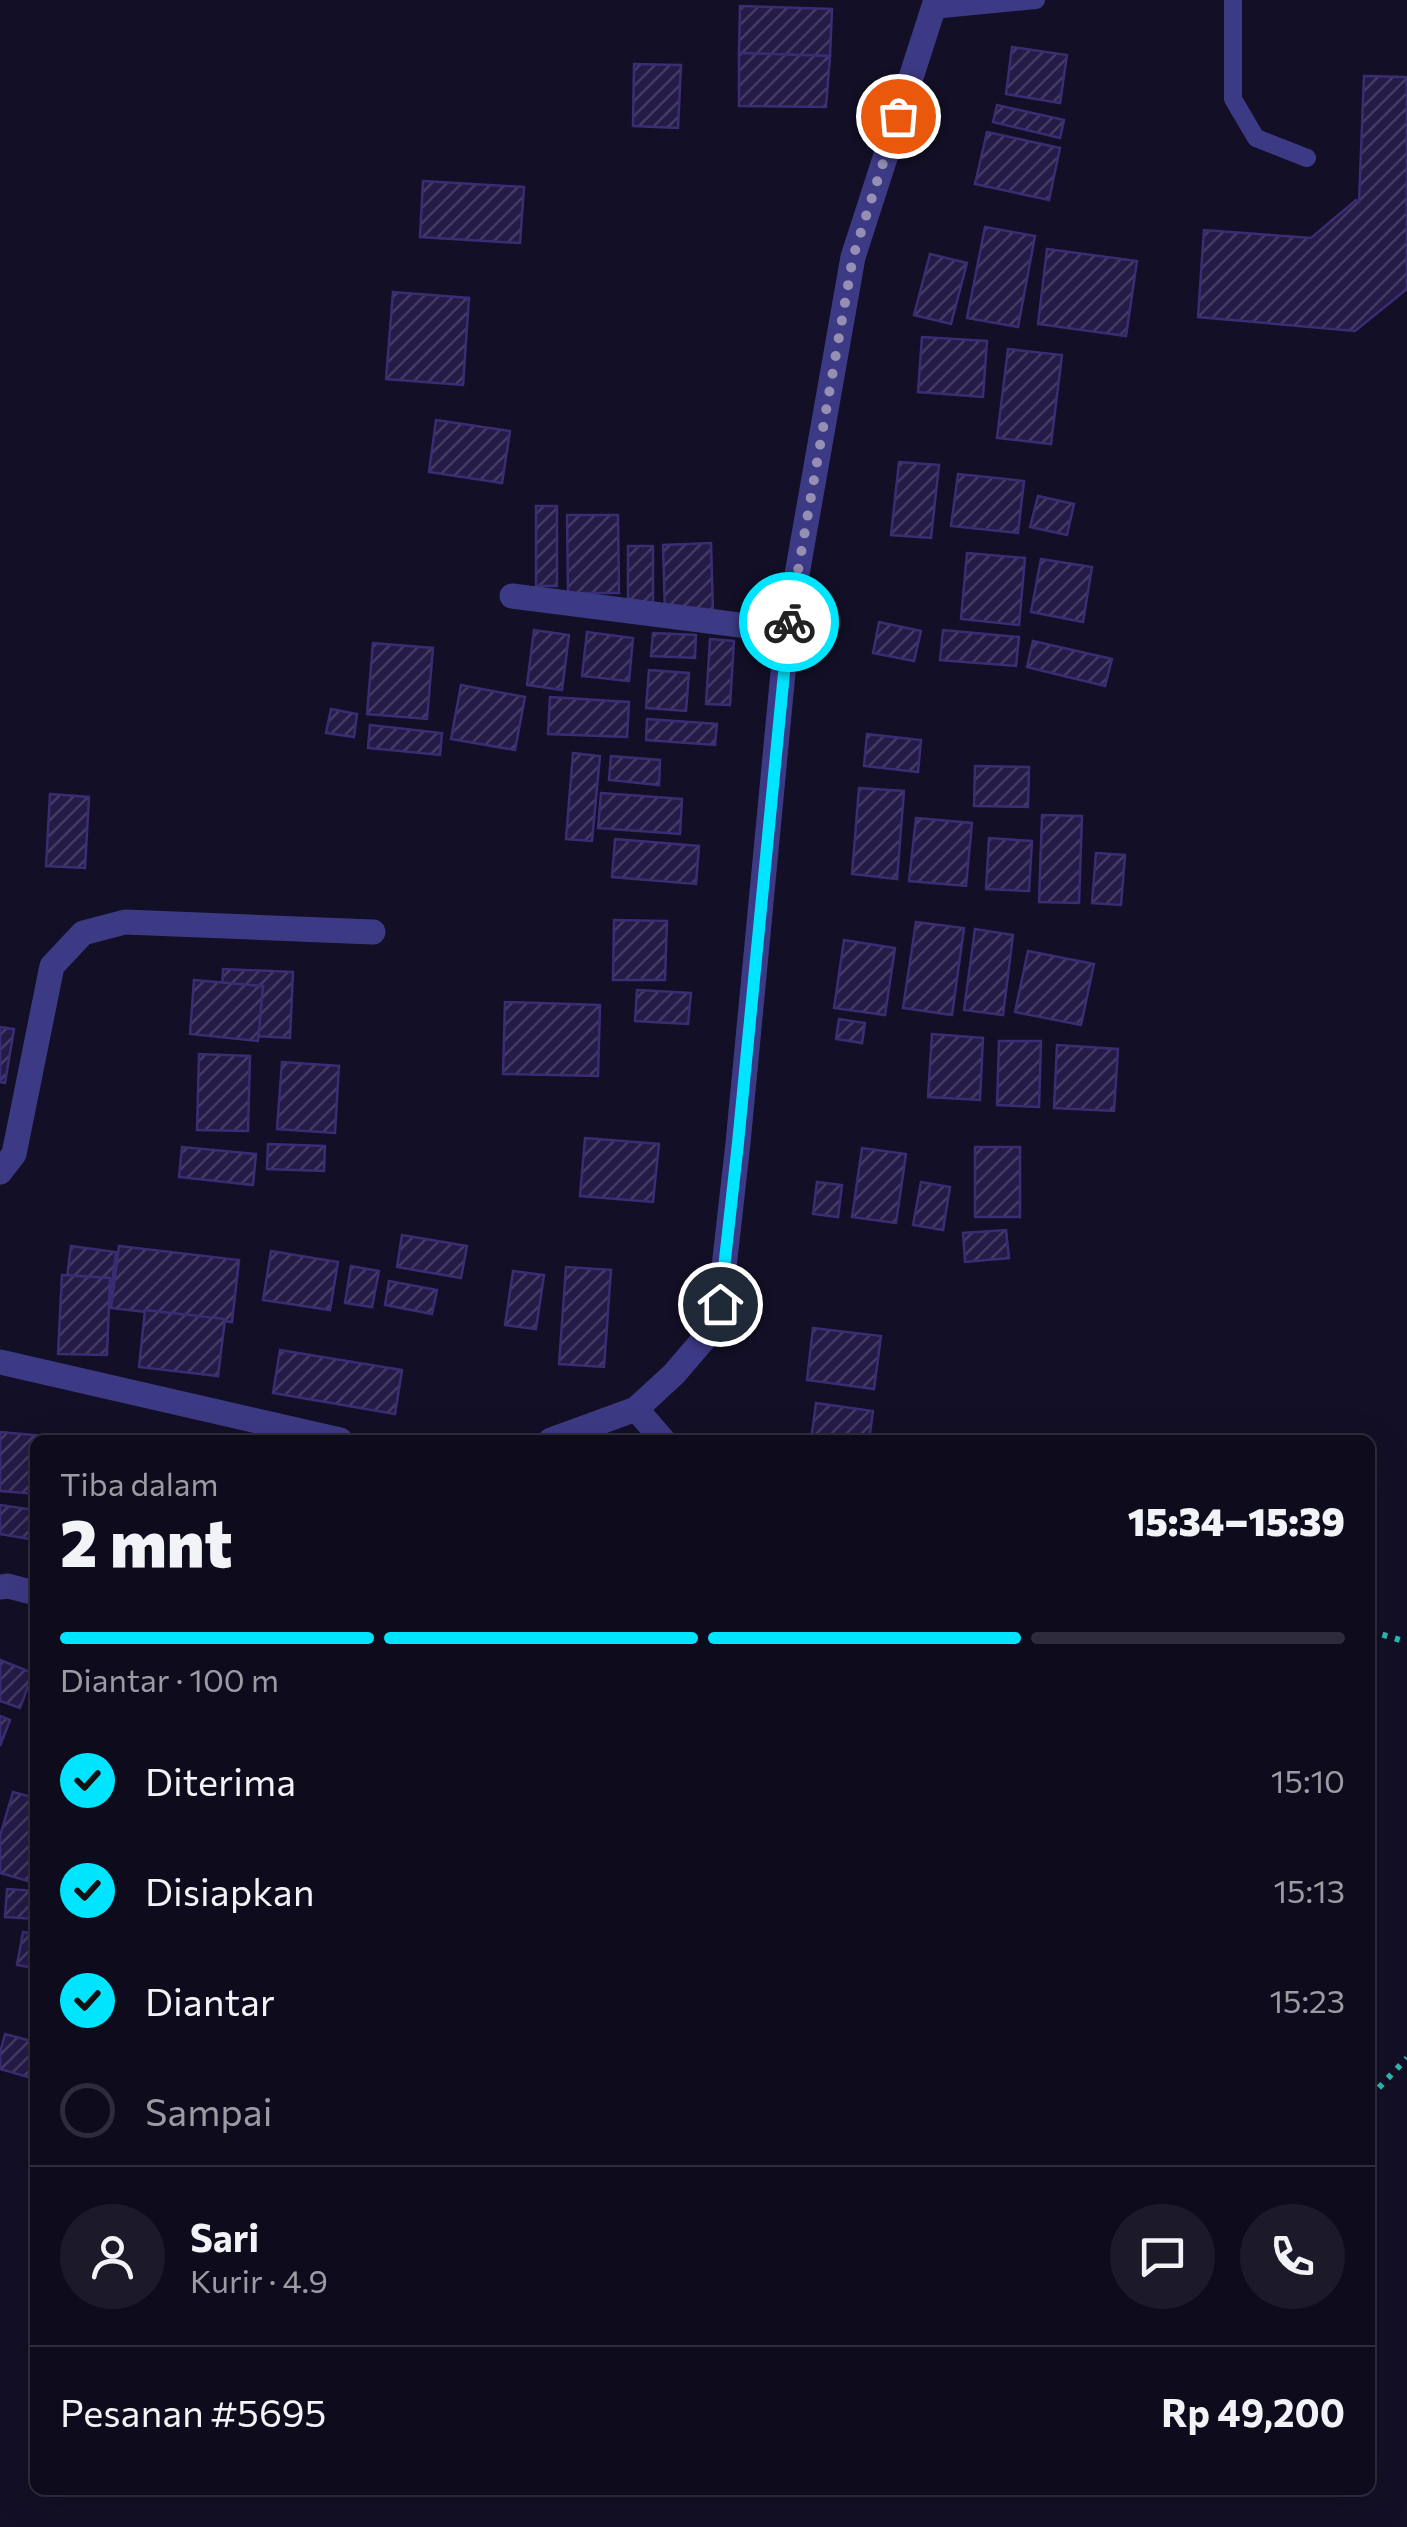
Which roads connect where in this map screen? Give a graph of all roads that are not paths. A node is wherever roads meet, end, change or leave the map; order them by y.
1 (1036, 0) edge
2 (1233, 0) edge
3 (934, 5) edge
4 (1307, 158) dead end
5 (512, 596) dead end
6 (788, 631) junction
7 (373, 932) dead end
8 (0, 1172) edge
9 (0, 1362) edge
10 (636, 1409) junction
11 (318, 1435) edge
12 (565, 1435) edge
13 (659, 1435) edge
14 (0, 1587) edge
15 (30, 1592) edge

1 - 3 lane
2 - 4 lane
3 - 6 street
5 - 6 street
6 - 10 street
7 - 8 street
9 - 11 street
10 - 12 street
10 - 13 street
14 - 15 street

